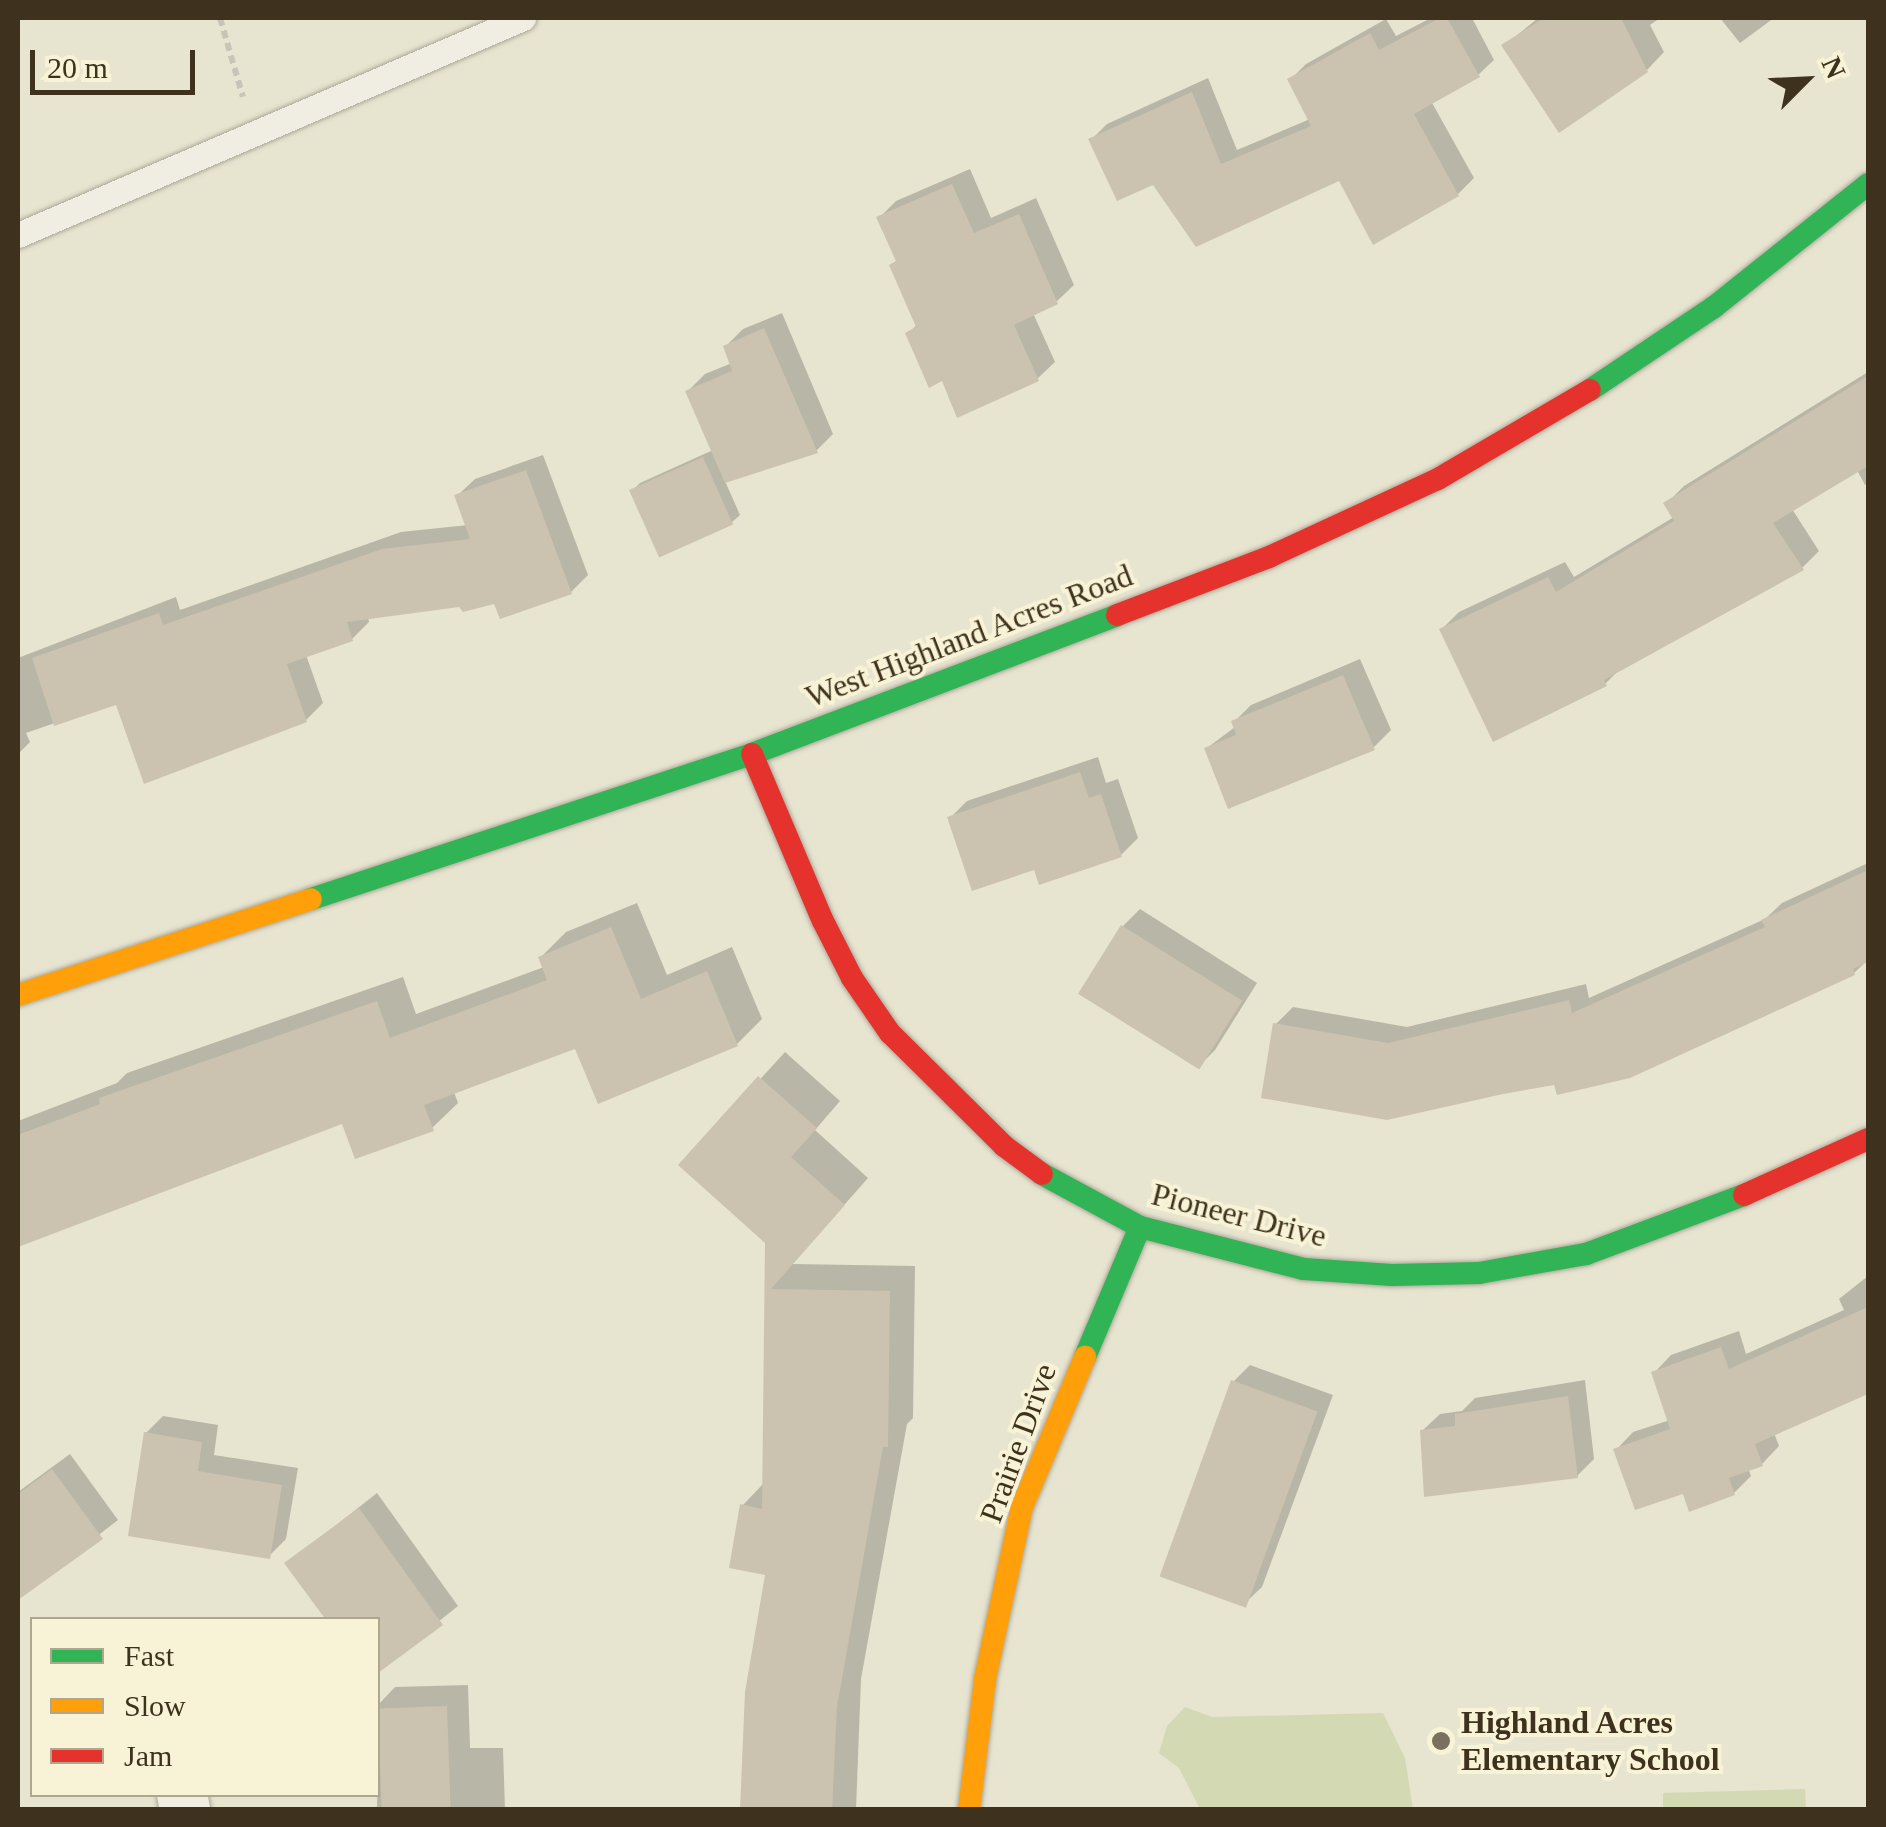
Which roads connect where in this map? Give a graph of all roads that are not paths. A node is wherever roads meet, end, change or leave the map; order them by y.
1 (523, 18) edge
2 (1868, 184) edge
3 (18, 236) edge
4 (752, 754) junction
5 (18, 995) edge
6 (1868, 1139) edge
7 (1140, 1228) junction
8 (969, 1810) edge

1 - 3 lane
2 - 4 street, West Highland Acres Road
4 - 5 street, West Highland Acres Road
4 - 7 street, Pioneer Drive
6 - 7 street, Pioneer Drive
7 - 8 street, Prairie Drive

